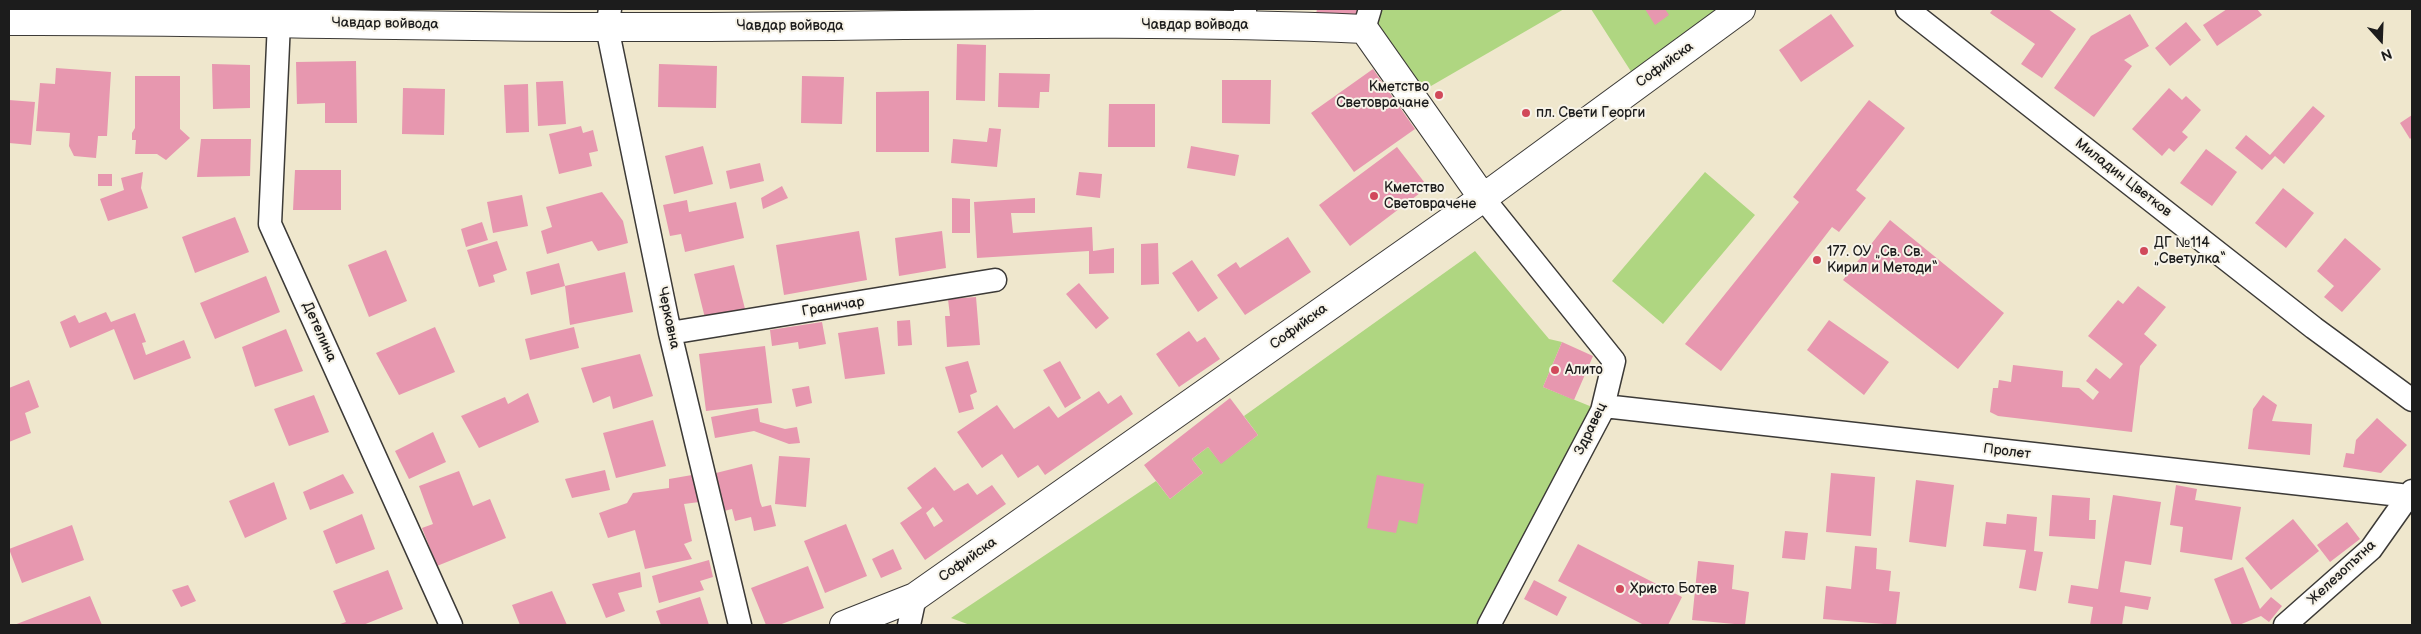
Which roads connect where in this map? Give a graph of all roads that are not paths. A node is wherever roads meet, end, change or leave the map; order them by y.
1 (1741, 9) edge
2 (1907, 9) edge
3 (194, 15) edge
4 (1245, 16) edge
5 (609, 18) edge
6 (1367, 19) edge
7 (9, 21) edge
8 (279, 22) junction
9 (1483, 198) junction
10 (996, 280) dead end
11 (670, 333) junction
12 (2412, 400) edge
13 (1604, 406) junction
14 (2411, 494) edge
15 (915, 597) junction
16 (451, 625) edge
17 (740, 625) edge
18 (844, 625) edge
19 (909, 625) edge
20 (1489, 625) edge
21 (2285, 625) edge

1 - 9 street, Софийска
2 - 12 street, Миладин Цветков
3 - 7 street, Чавдар войвода
3 - 8 street, Чавдар войвода
4 - 5 street, Чавдар войвода
4 - 6 street, Чавдар войвода
5 - 8 street, Чавдар войвода
5 - 11 street, Черковна
6 - 9 street, Чавдар войвода
8 - 16 street, Детелина
9 - 13 street, Здравец
9 - 15 street, Софийска
10 - 11 street, Граничар
11 - 17 street, Черковна
13 - 14 street, Пролет
13 - 20 street, Здравец
14 - 21 street, Железопътна
15 - 18 street, Софийска
15 - 19 street

